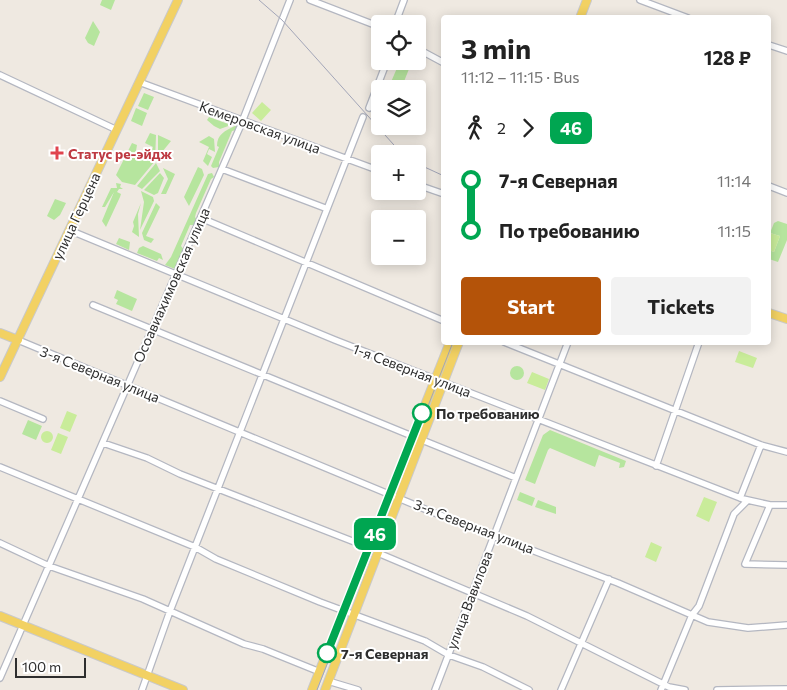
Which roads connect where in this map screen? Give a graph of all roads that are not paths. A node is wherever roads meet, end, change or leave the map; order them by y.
1 (178, 0) edge
2 (290, 0) edge
3 (310, 0) edge
4 (404, 0) edge
5 (587, 0) edge
6 (640, 0) edge
7 (398, 15) edge
8 (581, 15) edge
9 (680, 15) edge
10 (371, 24) edge
11 (771, 46) edge
12 (787, 51) edge
13 (426, 53) edge
14 (441, 61) edge
15 (384, 70) edge
16 (0, 75) edge
17 (139, 82) junction
18 (369, 108) dead end
19 (362, 117) dead end
20 (242, 121) junction
21 (117, 130) junction
22 (346, 159) junction
23 (371, 168) edge
24 (222, 169) junction
25 (771, 187) edge
26 (426, 188) edge
27 (441, 193) edge
28 (787, 193) edge
29 (325, 208) junction
30 (201, 218) junction
31 (69, 230) junction
32 (305, 262) junction
33 (176, 275) junction
34 (93, 305) dead end
35 (771, 314) edge
36 (284, 319) junction
37 (787, 319) edge
38 (441, 320) edge
39 (152, 330) junction
40 (0, 333) edge
41 (18, 340) junction
42 (449, 345) edge
43 (458, 345) edge
44 (511, 345) edge
45 (567, 345) edge
46 (698, 345) edge
47 (560, 365) junction
48 (262, 375) junction
49 (0, 377) edge
50 (436, 379) junction
51 (444, 382) junction
52 (128, 385) junction
53 (0, 401) edge
54 (676, 412) junction
55 (42, 419) dead end
56 (539, 420) junction
57 (240, 431) junction
58 (412, 436) junction
59 (422, 440) junction
60 (103, 443) junction
61 (761, 445) junction
62 (787, 452) edge
63 (656, 466) junction
64 (0, 467) edge
65 (516, 478) junction
66 (218, 487) junction
67 (391, 493) junction
68 (400, 497) junction
69 (77, 498) junction
70 (740, 498) junction
71 (747, 501) junction
72 (770, 505) junction
73 (787, 505) edge
74 (494, 534) junction
75 (0, 543) edge
76 (195, 547) junction
77 (370, 548) junction
78 (378, 553) junction
79 (787, 565) edge
80 (49, 566) junction
81 (608, 579) junction
82 (472, 592) junction
83 (170, 611) junction
84 (344, 611) junction
85 (354, 615) junction
86 (692, 615) junction
87 (0, 616) edge
88 (787, 625) edge
89 (23, 626) junction
90 (580, 642) junction
91 (449, 655) junction
92 (320, 672) junction
93 (147, 676) junction
94 (0, 678) edge
95 (328, 681) junction
96 (665, 684) junction
97 (787, 689) edge
98 (142, 690) edge
99 (183, 690) edge
100 (312, 690) edge
101 (325, 690) edge
102 (358, 690) edge
103 (435, 690) edge
104 (529, 690) edge
105 (561, 690) edge
106 (662, 690) edge
107 (685, 690) edge
108 (717, 690) edge

1 - 17 main road, улица Герцена
2 - 20 street, Осоавиахимовская улица
3 - 10 street
4 - 7 street
5 - 8 main road
6 - 9 street
11 - 12 street
13 - 14 street
15 - 18 street
16 - 21 street
17 - 20 street, Кемеровская улица
17 - 21 main road, улица Герцена
19 - 22 street
20 - 22 street, Кемеровская улица
20 - 24 street, Осоавиахимовская улица
21 - 31 main road, улица Герцена
22 - 23 street, Кемеровская улица
22 - 29 street
24 - 29 street
24 - 30 street, Осоавиахимовская улица
25 - 28 street
26 - 27 street
29 - 32 street
30 - 32 street
30 - 33 street, Осоавиахимовская улица
31 - 33 street, 1-я Северная улица
31 - 41 main road, улица Герцена
32 - 36 street
32 - 38 street
33 - 36 street, 1-я Северная улица
33 - 39 street, Осоавиахимовская улица
34 - 39 street
35 - 37 main road
36 - 48 street
36 - 50 street, 1-я Северная улица
39 - 48 street
39 - 52 street, Осоавиахимовская улица
40 - 41 main road, 3-я Северная улица
41 - 49 main road, улица Герцена
41 - 52 street, 3-я Северная улица
42 - 50 main road
43 - 51 main road
44 - 47 street
45 - 47 street, улица Вавилова
46 - 54 street
47 - 54 street
47 - 56 street, улица Вавилова
48 - 57 street
48 - 58 street
50 - 51 street, 1-я Северная улица
50 - 58 main road
51 - 56 street, 1-я Северная улица
51 - 59 main road
52 - 57 street, 3-я Северная улица
52 - 60 street, Осоавиахимовская улица
53 - 55 street
54 - 61 street
54 - 63 street
56 - 63 street, 1-я Северная улица
56 - 65 street, улица Вавилова
57 - 66 street
57 - 67 street, 3-я Северная улица
58 - 67 main road
59 - 65 street
59 - 68 main road
60 - 66 street
60 - 69 street, Осоавиахимовская улица
61 - 62 street
61 - 70 street
63 - 70 street, 1-я Северная улица
64 - 69 street
65 - 74 street, улица Вавилова
66 - 76 street
66 - 77 street
67 - 68 street, 3-я Северная улица
67 - 77 main road
68 - 74 street, 3-я Северная улица
68 - 78 main road
69 - 76 street
69 - 80 street, Осоавиахимовская улица
70 - 71 street, 1-я Северная улица
71 - 72 street, 1-я Северная улица
71 - 86 street
72 - 73 street, 1-я Северная улица
72 - 79 street
74 - 81 street, 3-я Северная улица
74 - 82 street, улица Вавилова
75 - 80 street
76 - 83 street
76 - 84 street
77 - 84 main road
78 - 82 street
78 - 85 main road
80 - 83 street
80 - 89 street, Осоавиахимовская улица
81 - 86 street, 3-я Северная улица
81 - 90 street
82 - 90 street
82 - 91 street, улица Вавилова
83 - 92 street
83 - 93 street
84 - 85 street
84 - 92 main road
85 - 91 street
85 - 95 main road
86 - 88 street, 3-я Северная улица
86 - 96 street
87 - 89 main road
89 - 93 main road
89 - 94 street, Осоавиахимовская улица
90 - 96 street
90 - 105 street
91 - 103 street, улица Вавилова
91 - 104 street
92 - 100 main road
93 - 98 street
93 - 99 main road
95 - 101 main road
95 - 102 street
96 - 106 street
96 - 107 street
97 - 108 street

